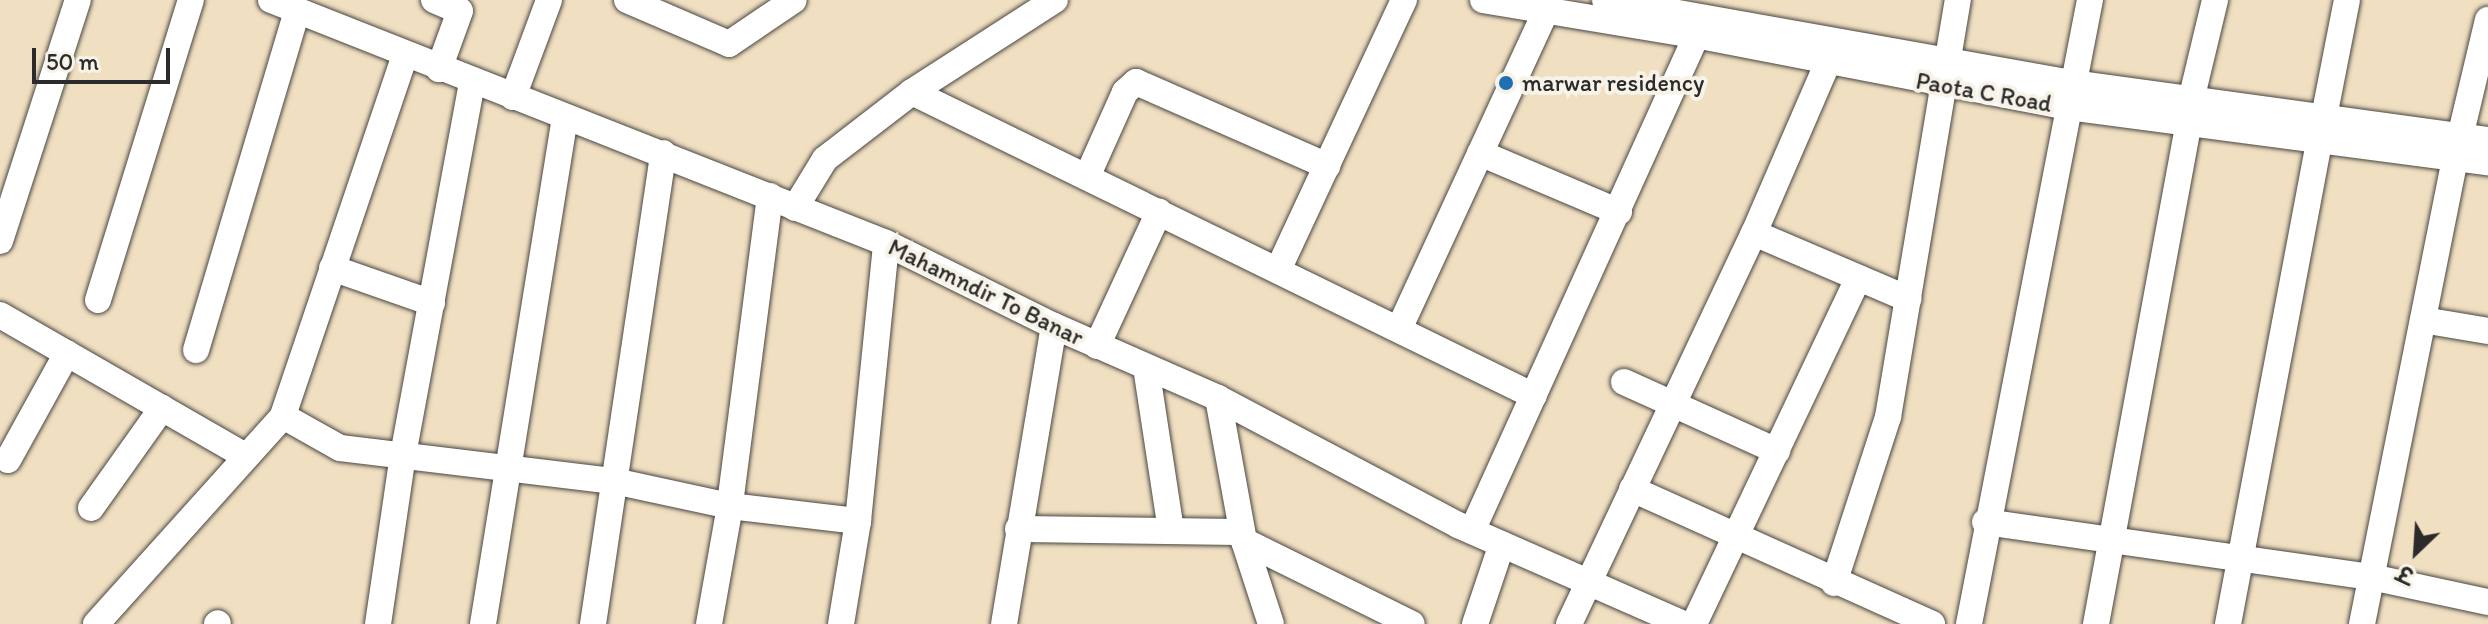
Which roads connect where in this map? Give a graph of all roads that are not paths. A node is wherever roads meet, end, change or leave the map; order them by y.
1 (78, 0) edge
2 (191, 0) edge
3 (271, 0) edge
4 (434, 0) edge
5 (549, 0) edge
6 (627, 0) edge
7 (794, 0) edge
8 (1055, 0) edge
9 (1404, 0) edge
10 (1483, 0) edge
11 (1605, 0) edge
12 (1958, 0) edge
13 (2090, 0) edge
14 (2215, 0) edge
15 (2347, 0) edge
16 (1577, 8) edge
17 (677, 10) edge
18 (297, 11) junction
19 (1546, 11) junction
20 (1704, 17) edge
21 (2488, 20) edge
22 (1834, 49) junction
23 (405, 55) junction
24 (439, 69) junction
25 (1945, 74) junction
26 (472, 81) junction
27 (912, 92) junction
28 (2070, 95) junction
29 (513, 97) junction
30 (2190, 108) junction
31 (565, 117) junction
32 (2322, 127) junction
33 (2469, 145) edge
34 (663, 153) junction
35 (1480, 153) junction
36 (2488, 162) edge
37 (1327, 166) junction
38 (1087, 177) junction
39 (770, 196) junction
40 (795, 208) junction
41 (1159, 212) junction
42 (1619, 212) junction
43 (1754, 233) junction
44 (0, 241) edge
45 (886, 243) junction
46 (332, 268) junction
47 (1278, 270) junction
48 (1858, 278) junction
49 (1908, 299) junction
50 (98, 300) dead end
51 (432, 303) junction
52 (0, 315) edge
53 (2423, 320) junction
54 (1054, 326) junction
55 (1399, 329) junction
56 (2488, 331) edge
57 (1097, 346) junction
58 (196, 350) dead end
59 (67, 353) junction
60 (1146, 367) junction
61 (1624, 382) dead end
62 (1534, 396) junction
63 (1218, 398) junction
64 (1672, 405) junction
65 (162, 408) junction
66 (283, 416) junction
67 (1777, 451) junction
68 (403, 455) junction
69 (245, 456) junction
70 (8, 460) dead end
71 (508, 468) junction
72 (614, 481) junction
73 (1632, 489) junction
74 (730, 506) junction
75 (91, 508) dead end
76 (858, 521) junction
77 (1985, 522) junction
78 (1018, 529) junction
79 (1171, 530) junction
80 (1472, 531) junction
81 (1243, 536) junction
82 (1738, 538) junction
83 (2111, 540) junction
84 (1502, 544) junction
85 (2240, 560) junction
86 (2371, 577) junction
87 (1588, 580) junction
88 (1834, 583) junction
89 (1360, 598) junction
90 (2488, 602) edge
91 (1483, 621) edge
92 (1669, 621) edge
93 (96, 624) edge
94 (378, 624) edge
95 (483, 624) edge
96 (593, 624) edge
97 (709, 624) edge
98 (841, 624) edge
99 (1004, 624) edge
100 (1271, 624) edge
101 (1368, 624) edge
102 (1412, 624) edge
103 (1569, 624) edge
104 (1694, 624) edge
105 (1932, 624) edge
106 (1969, 624) edge
107 (2096, 624) edge
108 (2228, 624) edge
109 (2362, 624) edge

1 - 44 street
2 - 50 street
3 - 18 street, Mahamndir To Banar
4 - 24 street
5 - 29 street
6 - 17 street
7 - 17 street
8 - 27 street
9 - 37 street
10 - 19 street, Paota C Road
11 - 20 street
12 - 25 street
13 - 28 street
14 - 30 street
15 - 32 street
16 - 19 street, Paota C Road
16 - 20 street, Paota C Road
18 - 23 street, Mahamndir To Banar
18 - 58 street
19 - 35 street
20 - 22 street, Paota C Road
20 - 42 street
21 - 33 street
22 - 25 street, Paota C Road
22 - 43 street
23 - 24 street, Mahamndir To Banar
23 - 46 street
24 - 26 street, Mahamndir To Banar
25 - 28 street, Paota C Road
25 - 49 street
26 - 29 street, Mahamndir To Banar
26 - 51 street
27 - 38 street
27 - 40 street
28 - 30 street, Paota C Road
28 - 77 street
29 - 31 street, Mahamndir To Banar
30 - 32 street, Paota C Road
30 - 83 street
31 - 34 street, Mahamndir To Banar
31 - 71 street
32 - 33 street, Paota C Road
32 - 85 street
33 - 36 street, Paota C Road
33 - 53 street
34 - 39 street, Mahamndir To Banar
34 - 72 street
35 - 42 street
35 - 55 street
37 - 38 street
37 - 47 street
38 - 41 street
39 - 40 street, Mahamndir To Banar
39 - 74 street
40 - 45 street, Mahamndir To Banar
41 - 47 street
41 - 57 street
42 - 62 street
43 - 48 street
43 - 64 street
45 - 54 street, Mahamndir To Banar
45 - 76 street
46 - 51 street
46 - 66 street
47 - 55 street
48 - 49 street
48 - 67 street
49 - 88 street
51 - 68 street
52 - 59 street
53 - 56 street
53 - 86 street
54 - 57 street, Mahamndir To Banar
54 - 78 street
55 - 62 street
57 - 60 street, Mahamndir To Banar
59 - 65 street
59 - 70 street
60 - 63 street, Mahamndir To Banar
60 - 79 street
61 - 64 street
62 - 80 street
63 - 80 street, Mahamndir To Banar
63 - 81 street
64 - 67 street
64 - 73 street
65 - 69 street
65 - 75 street
66 - 68 street
66 - 69 street
67 - 82 street
68 - 71 street
68 - 94 street
69 - 93 street
71 - 72 street
71 - 95 street
72 - 74 street
72 - 96 street
73 - 82 street
73 - 87 street
74 - 76 street
74 - 97 street
76 - 98 street
77 - 83 street
77 - 106 street
78 - 79 street
78 - 99 street
79 - 81 street
80 - 84 street, Mahamndir To Banar
81 - 89 street
81 - 100 street
82 - 88 street
82 - 104 street
83 - 85 street
83 - 107 street
84 - 87 street, Mahamndir To Banar
84 - 91 street
85 - 86 street
85 - 108 street
86 - 90 street
86 - 109 street
87 - 92 street, Mahamndir To Banar
87 - 103 street
88 - 105 street
89 - 101 street
89 - 102 street

